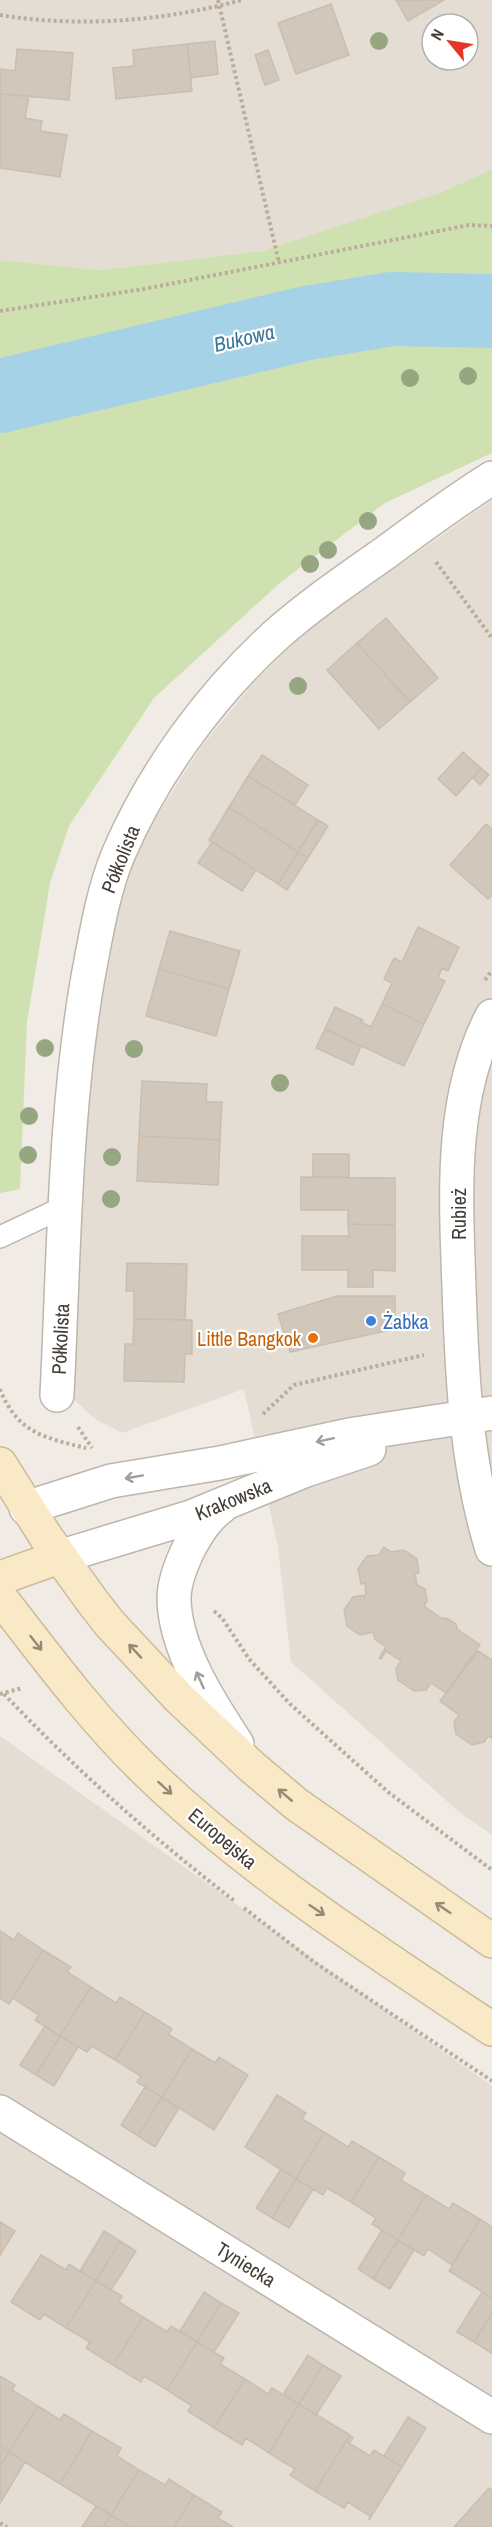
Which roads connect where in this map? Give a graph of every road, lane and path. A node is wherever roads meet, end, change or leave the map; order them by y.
1 (218, 0) edge
2 (242, 0) edge
3 (220, 6) junction
4 (0, 15) edge
5 (492, 226) edge
6 (279, 263) junction
7 (0, 310) edge
8 (492, 478) edge
9 (414, 532) junction
10 (492, 639) edge
11 (492, 1016) edge
12 (66, 1206) junction
13 (0, 1237) edge
14 (461, 1353) junction
15 (0, 1389) edge
16 (57, 1395) dead end
17 (479, 1415) edge
18 (260, 1417) dead end
19 (92, 1449) junction
20 (104, 1449) dead end
21 (0, 1464) edge
22 (111, 1481) junction
23 (227, 1502) junction
24 (13, 1511) edge
25 (492, 1549) edge
26 (59, 1557) junction
27 (0, 1578) edge
28 (0, 1597) edge
29 (174, 1597) junction
30 (251, 1766) junction
31 (492, 1870) edge
32 (492, 1941) edge
33 (492, 2029) edge
34 (0, 2112) edge
35 (492, 2417) edge
36 (0, 2523) edge
37 (7, 2527) edge

1 - 3 path
2 - 3 path
3 - 4 path
3 - 6 path
5 - 6 path
6 - 7 path
8 - 9 street, Półkolista
9 - 10 path
9 - 12 street, Półkolista
11 - 14 street, Rubież
12 - 13 lane
12 - 16 street, Półkolista
14 - 17 street, Rubież
14 - 18 path
15 - 19 path
17 -> 22 street, Krakowska
17 - 23 street, Krakowska
17 - 25 street, Rubież
19 - 20 path
19 - 22 path
21 - 24 main road
22 - 24 street, Krakowska
23 - 26 street, Krakowska
23 - 29 street
24 - 26 main road
26 - 27 main road, Krakowska
30 -> 26 main road
28 -> 33 main road, Europejska
30 -> 29 street
29 - 31 path
32 -> 30 main road
34 - 35 street, Tyniecka
36 - 37 path

